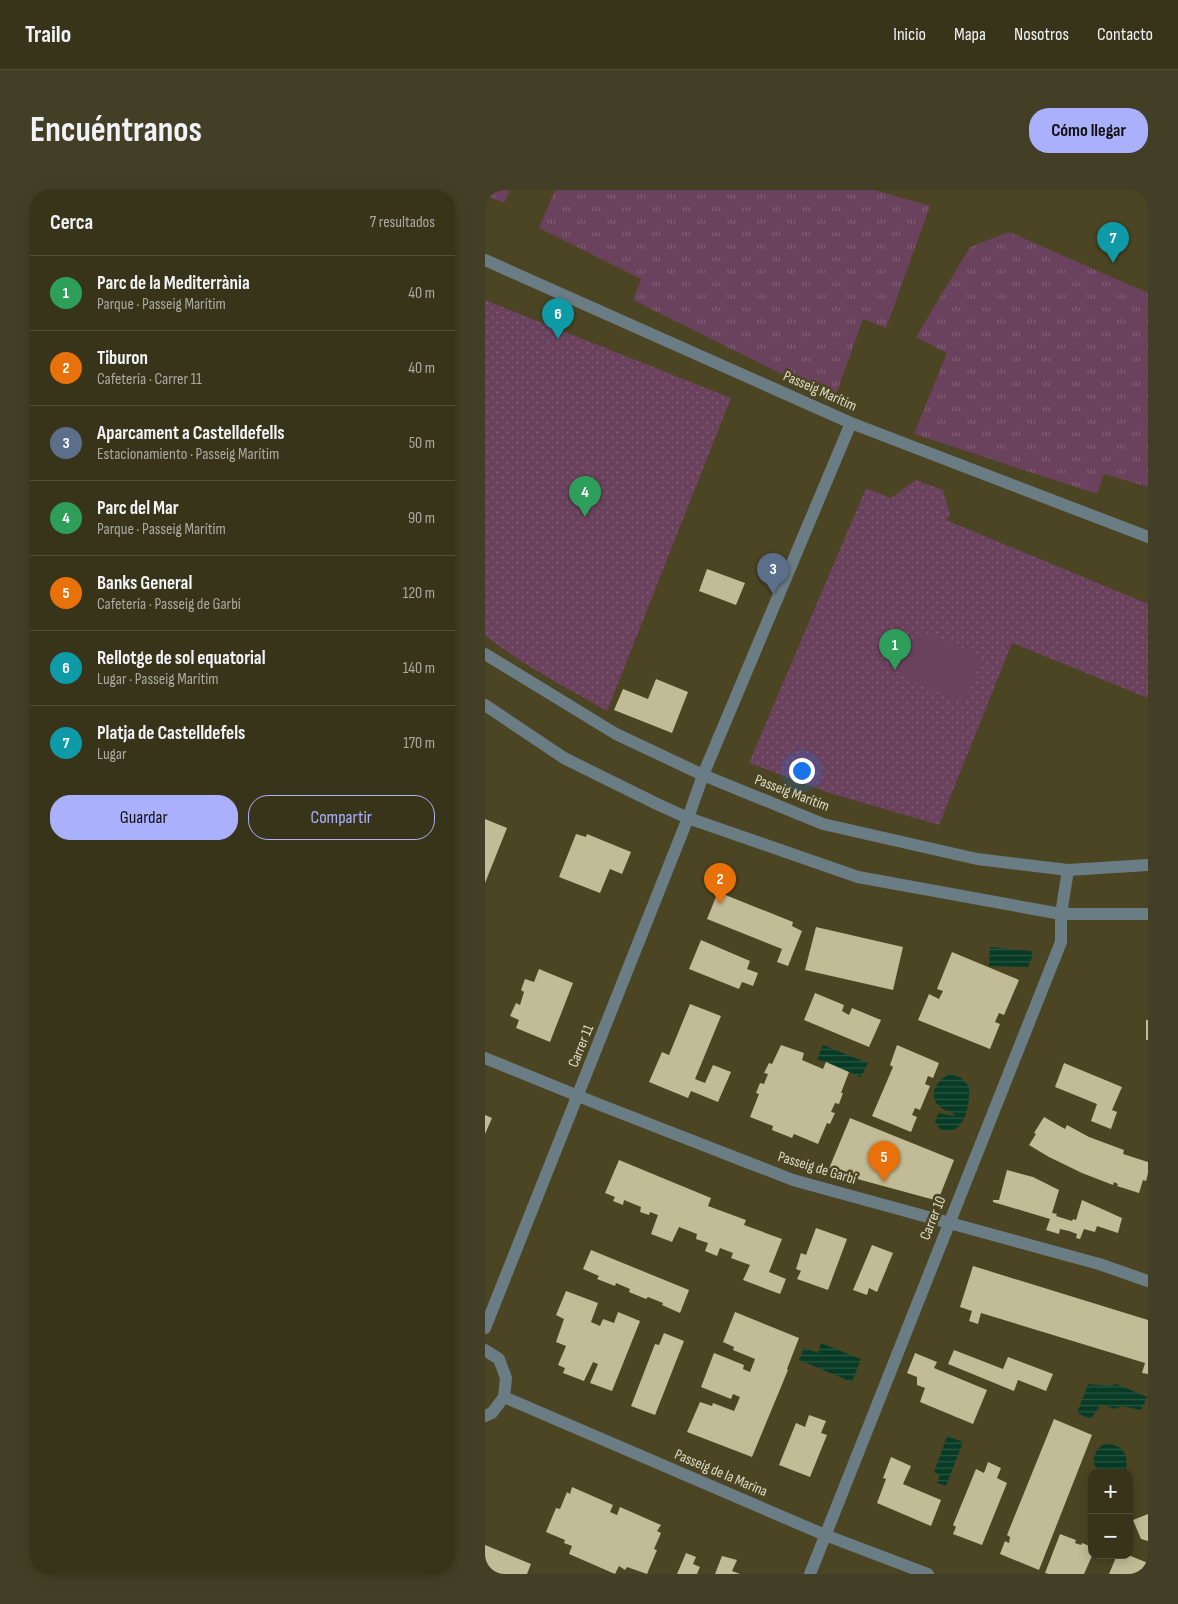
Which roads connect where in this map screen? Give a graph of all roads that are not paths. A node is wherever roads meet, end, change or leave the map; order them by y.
1 (485, 260) edge
2 (851, 423) junction
3 (1148, 537) edge
4 (485, 654) edge
5 (485, 705) edge
6 (703, 775) junction
7 (688, 818) junction
8 (1148, 865) edge
9 (1068, 870) junction
10 (1061, 914) junction
11 (1148, 914) edge
12 (485, 1058) edge
13 (578, 1096) junction
14 (949, 1222) junction
15 (1148, 1281) edge
16 (485, 1328) edge
17 (485, 1350) edge
18 (504, 1397) junction
19 (485, 1416) edge
20 (825, 1535) junction
21 (810, 1574) edge
22 (928, 1574) edge

1 - 2 street, Passeig Marítim
2 - 3 street, Passeig Marítim
2 - 6 street, Carrer 11
4 - 6 street, Passeig Marítim
5 - 7 street
6 - 7 street, Carrer 11
6 - 9 street, Passeig Marítim
7 - 10 street
7 - 13 street, Carrer 11
8 - 9 street, Passeig Marítim
9 - 10 street, Carrer 10
10 - 11 street
10 - 14 street, Carrer 10
12 - 13 street, Passeig de Garbí
13 - 14 street, Passeig de Garbí
13 - 16 street, Carrer 11
14 - 15 street, Passeig de Garbí
14 - 20 street, Carrer 10
17 - 18 street
18 - 19 street
18 - 20 street, Passeig de la Marina
20 - 21 street, Carrer 10
20 - 22 street, Passeig de la Marina

